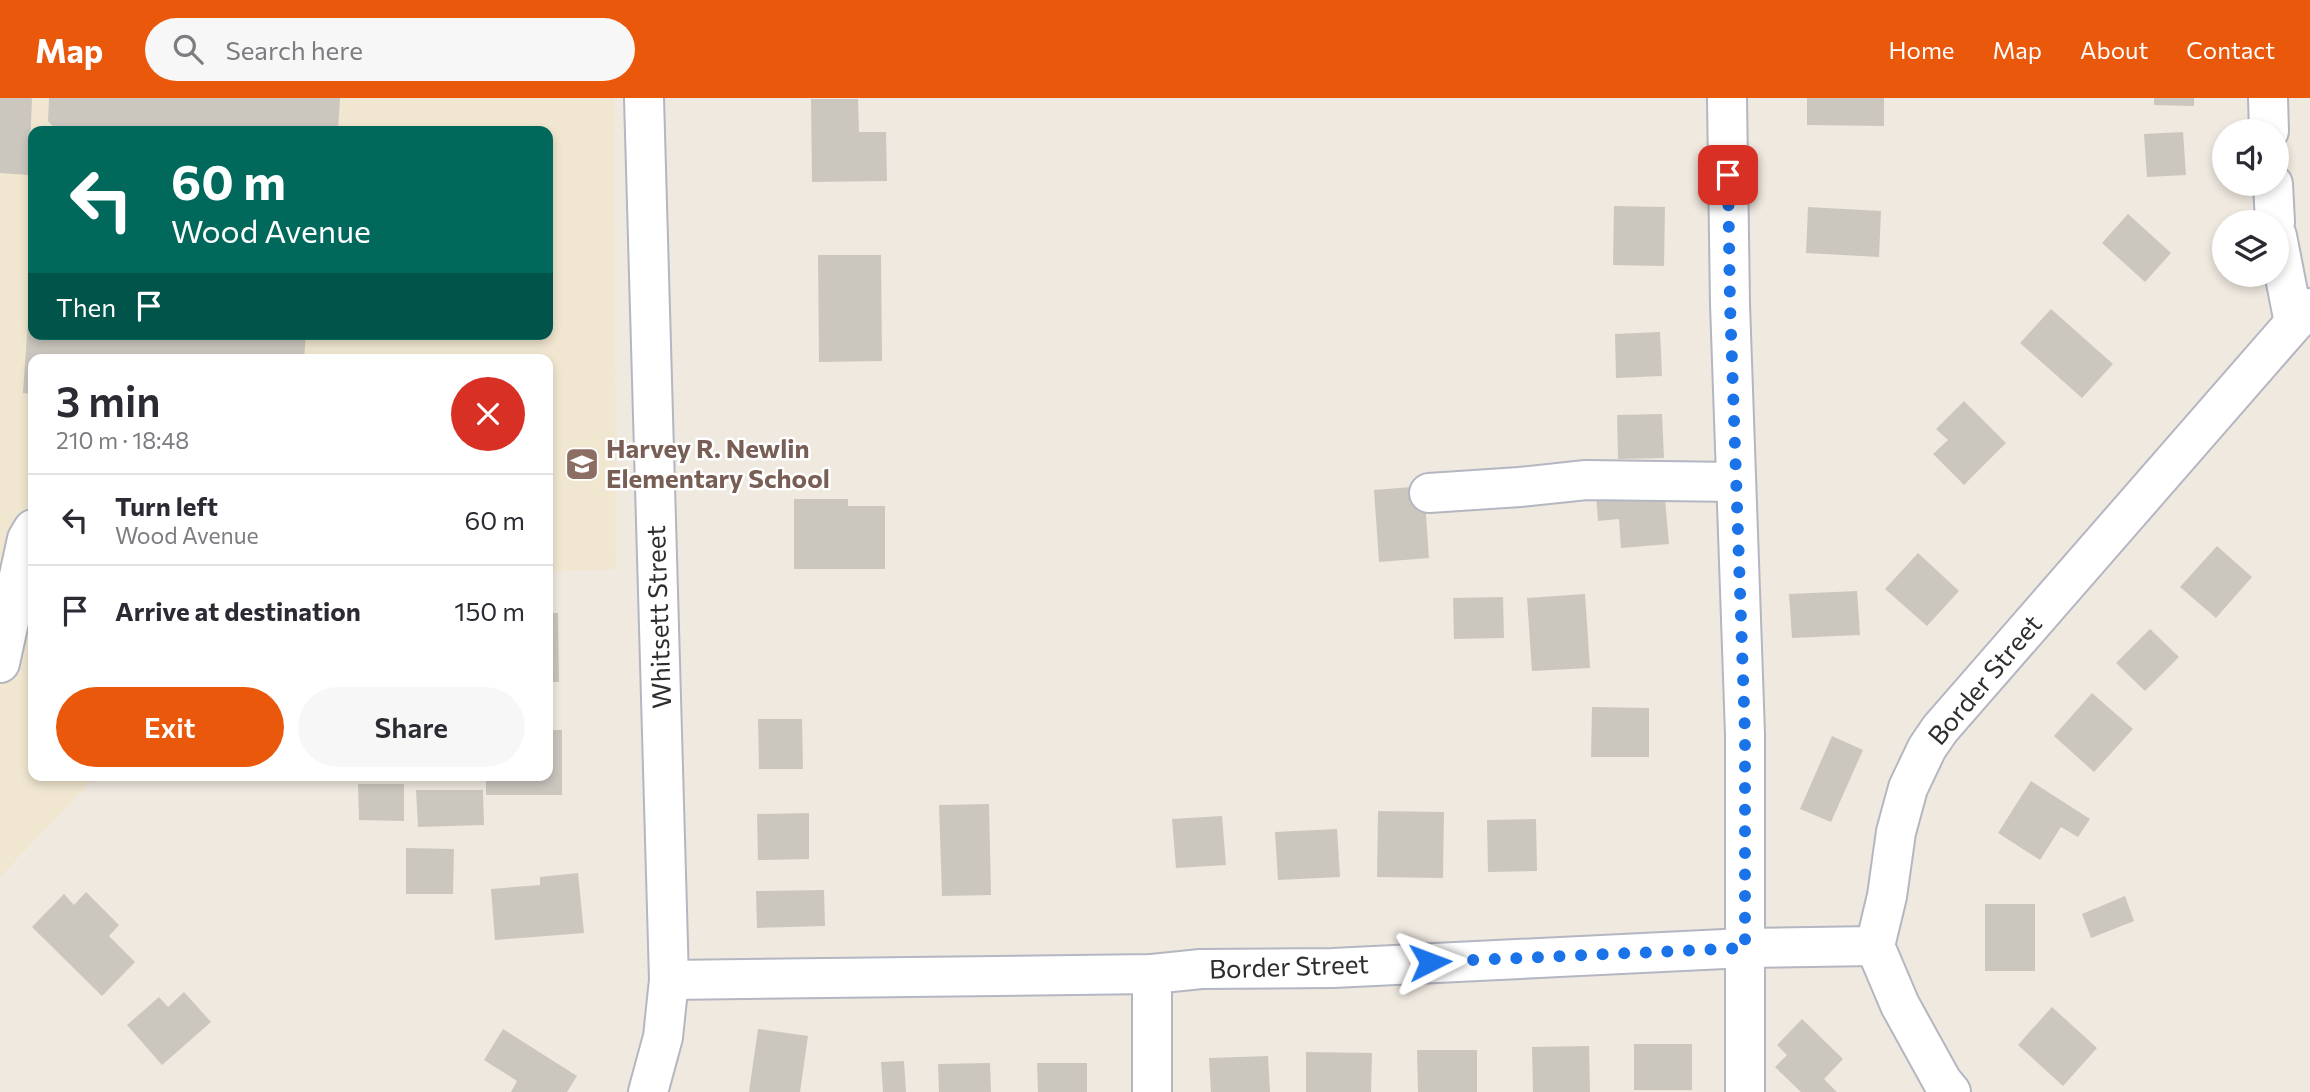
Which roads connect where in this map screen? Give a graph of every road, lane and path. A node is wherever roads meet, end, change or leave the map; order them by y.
1 (644, 98) edge
2 (1727, 98) edge
3 (2268, 98) edge
4 (2269, 119) edge
5 (2289, 274) edge
6 (2302, 315) edge
7 (1736, 482) junction
8 (1429, 493) dead end
9 (28, 537) edge
10 (0, 663) edge
11 (1875, 946) junction
12 (1745, 948) junction
13 (1152, 974) junction
14 (669, 980) junction
15 (648, 1092) edge
16 (1152, 1092) edge
17 (1745, 1092) edge
18 (1951, 1092) edge

1 - 14 street, Whitsett Street
2 - 7 street
3 - 4 street
5 - 6 street
6 - 11 street, Border Street
7 - 8 street
7 - 12 street
9 - 10 street
11 - 12 street, Border Street
11 - 18 street
12 - 13 street, Border Street
12 - 17 street
13 - 14 street, Border Street
13 - 16 street
14 - 15 street, Whitsett Street

